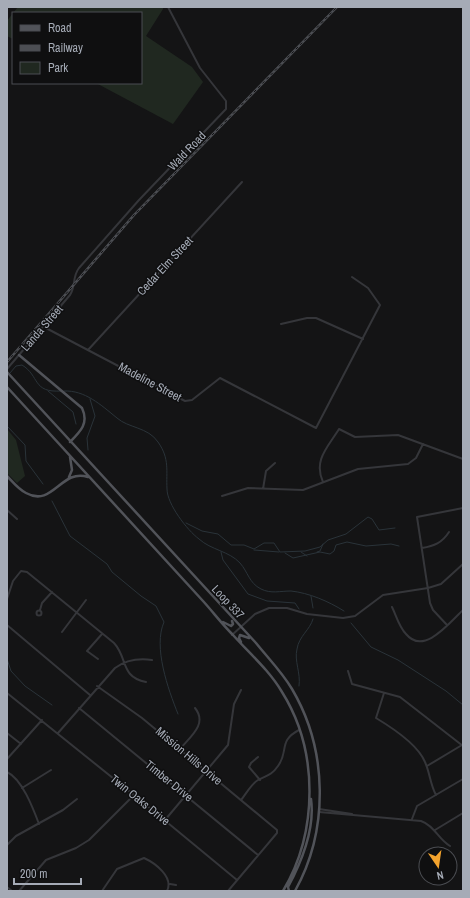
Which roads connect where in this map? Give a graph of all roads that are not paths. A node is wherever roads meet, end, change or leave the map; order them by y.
1 (168, 7) edge
2 (242, 182) dead end
3 (352, 277) dead end
4 (74, 285) joint
5 (282, 324) dead end
6 (44, 326) junction
7 (363, 339) junction
8 (88, 350) junction
9 (19, 355) junction
10 (7, 371) edge
11 (7, 387) edge
12 (70, 442) junction
13 (423, 444) junction
14 (69, 455) junction
15 (463, 460) edge
16 (275, 463) dead end
17 (7, 476) edge
18 (68, 478) junction
19 (90, 478) junction
20 (323, 482) junction
21 (264, 489) junction
22 (222, 496) dead end
23 (463, 508) edge
24 (7, 510) edge
25 (18, 520) dead end
26 (449, 532) dead end
27 (422, 548) junction
28 (463, 564) edge
29 (428, 588) junction
30 (52, 592) junction
31 (7, 599) edge
32 (86, 600) dead end
33 (392, 607) dead end
34 (40, 610) dead end
35 (463, 610) edge
36 (76, 613) junction
37 (230, 618) junction
38 (220, 620) junction
39 (7, 625) edge
40 (447, 625) junction
41 (240, 628) junction
42 (62, 632) dead end
43 (102, 634) junction
44 (232, 635) junction
45 (256, 643) junction
46 (242, 644) junction
47 (98, 659) dead end
48 (152, 660) dead end
49 (123, 662) junction
50 (348, 671) dead end
51 (146, 682) dead end
52 (97, 686) junction
53 (241, 690) dead end
54 (384, 692) junction
55 (7, 693) edge
56 (90, 695) junction
57 (79, 708) junction
58 (195, 708) dead end
59 (42, 720) junction
60 (299, 730) junction
61 (7, 733) edge
62 (58, 733) junction
63 (21, 744) junction
64 (462, 746) edge
65 (180, 749) junction
66 (258, 757) dead end
67 (7, 759) edge
68 (426, 766) junction
69 (51, 770) dead end
70 (206, 771) junction
71 (7, 772) edge
72 (463, 779) edge
73 (260, 780) junction
74 (22, 788) junction
75 (310, 792) junction
76 (134, 795) junction
77 (187, 795) junction
78 (436, 795) junction
79 (78, 799) dead end
80 (241, 800) junction
81 (319, 810) junction
82 (463, 813) edge
83 (412, 819) junction
84 (165, 820) junction
85 (39, 824) junction
86 (435, 830) junction
87 (7, 845) edge
88 (450, 846) dead end
89 (258, 855) junction
90 (237, 880) junction
91 (169, 884) junction
92 (176, 884) dead end
93 (298, 885) junction
94 (7, 887) edge
95 (12, 891) edge
96 (19, 891) edge
97 (102, 891) edge
98 (167, 891) edge
99 (228, 891) edge
100 (283, 891) edge
101 (289, 891) edge
102 (295, 891) edge
103 (298, 891) edge

1 - 4 street, Wald Road
2 - 8 street, Cedar Elm Street
3 - 7 street
4 - 6 street, Landa Street
5 - 7 street
6 - 8 street, Madeline Street
6 - 9 street, Landa Street
7 - 8 street, Madeline Street
9 - 10 street, Landa Street
9 - 12 main road
10 - 12 main road, Loop 337
11 - 14 main road
12 - 37 main road, Loop 337
13 - 15 street
13 - 20 street
13 - 20 street
14 - 18 main road
14 - 19 main road, Loop 337
16 - 21 street
17 - 18 main road
18 - 19 main road
19 - 38 main road, Loop 337
20 - 21 street
21 - 22 street
23 - 27 street
24 - 25 street
26 - 27 street
27 - 29 street
28 - 29 street
29 - 40 street
29 - 41 street
30 - 31 street
30 - 34 street
30 - 36 street
32 - 36 street
33 - 40 street
35 - 40 street
36 - 42 street
36 - 43 street
37 - 38 main road
37 - 41 main road, Loop 337
38 - 44 main road, Loop 337
39 - 56 street
41 - 44 street
41 - 45 main road, Loop 337
43 - 47 street
43 - 49 street
44 - 46 main road, Loop 337
45 - 46 main road
45 - 81 main road, Loop 337
46 - 60 main road, Loop 337
48 - 49 street
49 - 51 street
49 - 52 street
50 - 54 street
52 - 56 street
52 - 65 street, Mission Hills Drive
53 - 70 street
54 - 64 street
54 - 68 street
55 - 59 street, Twin Oaks Drive
56 - 57 street
57 - 62 street
57 - 77 street, Timber Drive
58 - 65 street
59 - 62 street, Twin Oaks Drive
59 - 63 street
60 - 73 street
60 - 75 main road, Loop 337
61 - 63 street
62 - 76 street, Twin Oaks Drive
63 - 67 street
64 - 68 street
65 - 70 street, Mission Hills Drive
66 - 73 street
68 - 78 street
69 - 74 street
70 - 77 street
70 - 80 street, Mission Hills Drive
71 - 74 street
72 - 78 street
73 - 80 street
74 - 85 street
75 - 100 main road, Loop 337
75 - 101 main road
76 - 84 street, Twin Oaks Drive
76 - 96 street
77 - 84 street
77 - 89 street, Timber Drive
78 - 83 street
79 - 85 street
80 - 89 street, Mission Hills Drive
81 - 83 street
81 - 93 main road, Loop 337
82 - 86 street
83 - 86 street
84 - 90 street, Twin Oaks Drive
85 - 87 street
86 - 88 street
89 - 90 street
90 - 99 street
91 - 92 street
91 - 97 street
91 - 98 street
93 - 102 main road, Loop 337
93 - 103 main road
94 - 95 street

